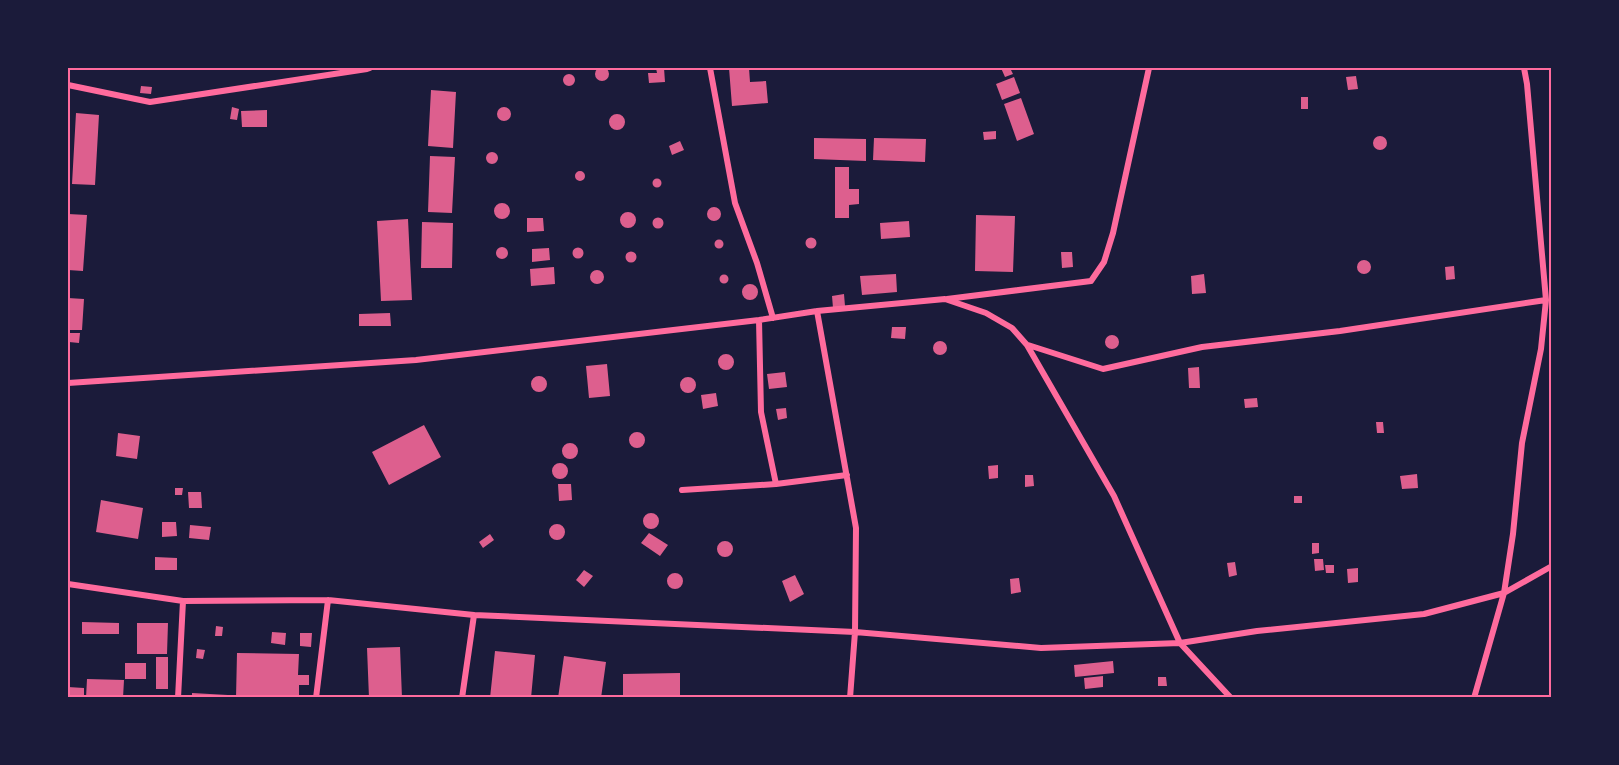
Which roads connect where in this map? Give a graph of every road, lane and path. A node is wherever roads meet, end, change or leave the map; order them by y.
1 (370, 68) edge
2 (710, 68) edge
3 (1149, 68) edge
4 (1524, 68) edge
5 (68, 85) edge
6 (945, 299) junction
7 (1546, 300) junction
8 (817, 311) junction
9 (773, 318) junction
10 (759, 320) junction
11 (1027, 345) junction
12 (68, 383) edge
13 (847, 475) junction
14 (776, 484) junction
15 (682, 490) dead end
16 (1551, 566) edge
17 (68, 584) edge
18 (1504, 593) junction
19 (328, 600) junction
20 (183, 601) junction
21 (474, 615) junction
22 (855, 632) junction
23 (1180, 643) junction
24 (178, 698) edge
25 (316, 698) edge
26 (462, 698) edge
27 (850, 698) edge
28 (1231, 698) edge
29 (1474, 698) edge

1 - 5 street
2 - 9 street
3 - 6 street
4 - 7 street
6 - 8 street
6 - 11 street
7 - 11 street
7 - 18 street
8 - 9 street
8 - 13 street
9 - 10 street
10 - 12 street
10 - 14 street
11 - 23 street
13 - 14 street
13 - 22 street
14 - 15 street
16 - 18 street
17 - 20 street
18 - 23 street
18 - 29 street
19 - 20 street
19 - 21 street
19 - 25 street
20 - 24 street
21 - 22 street
21 - 26 street
22 - 23 street
22 - 27 street
23 - 28 street

